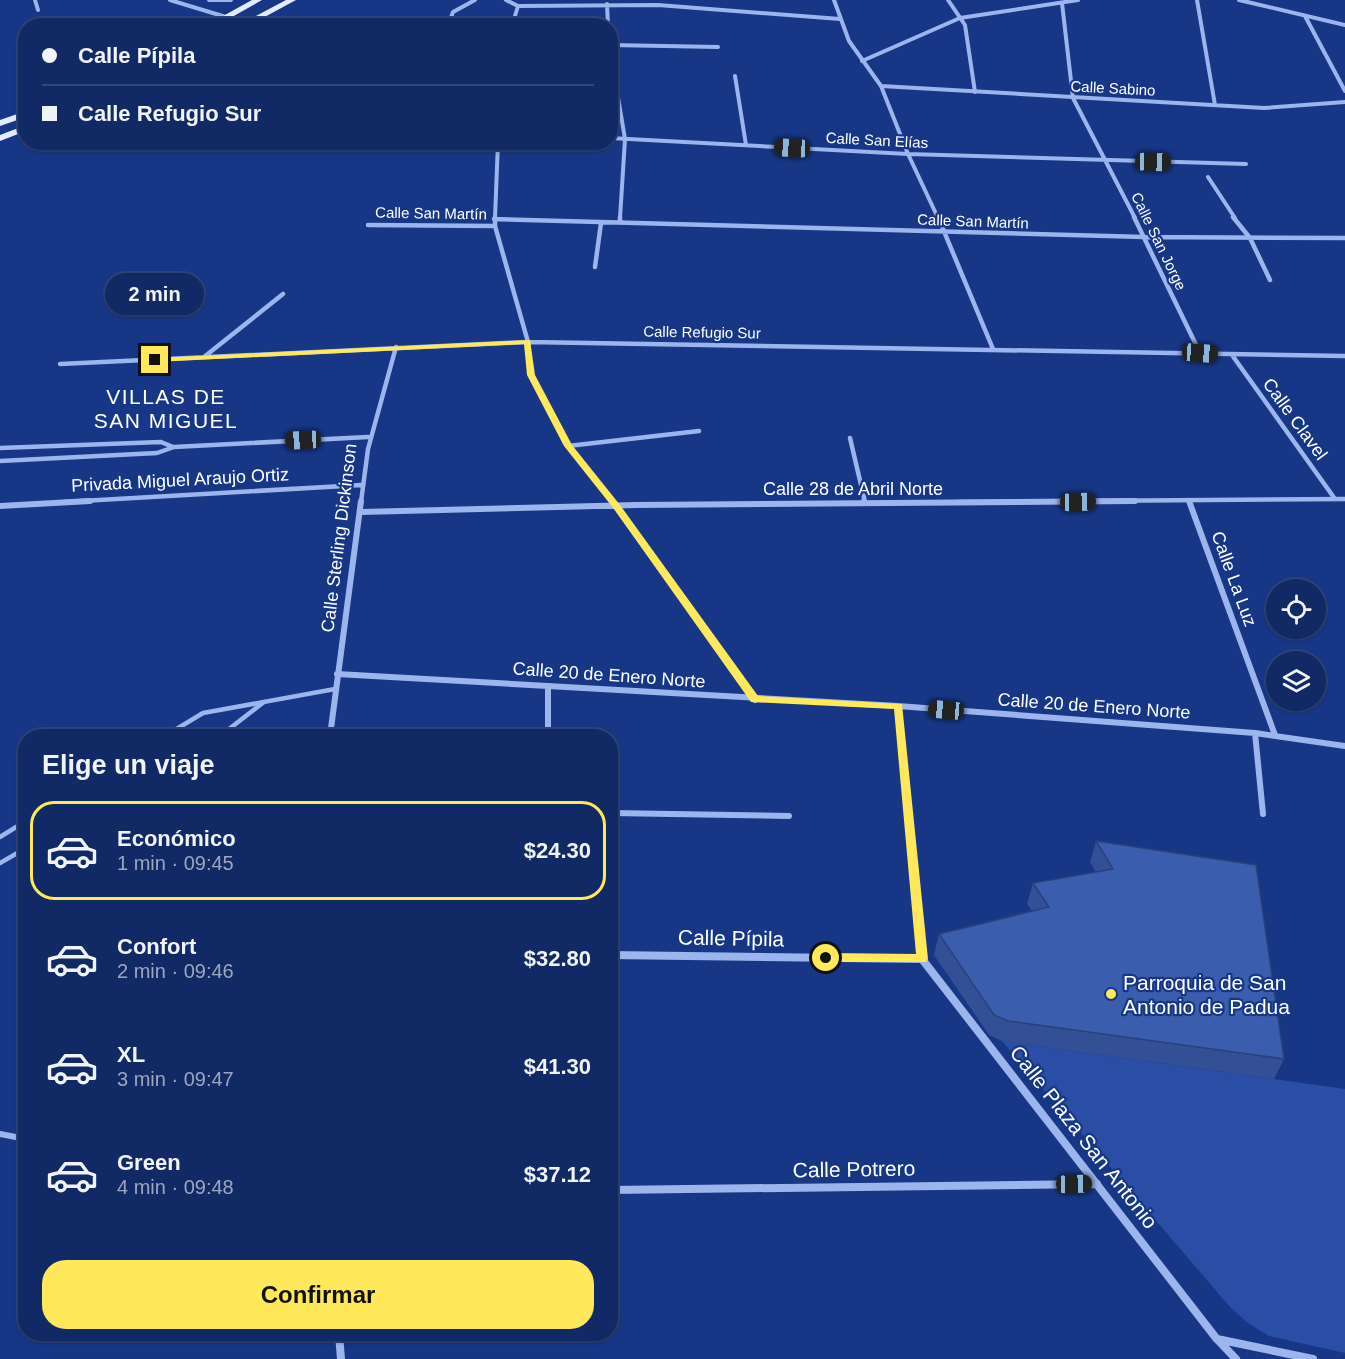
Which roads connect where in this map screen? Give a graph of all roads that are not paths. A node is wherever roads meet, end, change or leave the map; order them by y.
1 (34, 0) edge
2 (170, 0) edge
3 (209, 0) edge
4 (231, 0) edge
5 (258, 0) edge
6 (292, 0) edge
7 (475, 0) edge
8 (834, 0) edge
9 (948, 0) edge
10 (1075, 0) edge
11 (1197, 0) edge
12 (1239, 0) edge
13 (508, 1) edge
14 (608, 2) edge
15 (1062, 3) junction
16 (518, 6) junction
17 (38, 10) dead end
18 (226, 16) junction
19 (1305, 16) junction
20 (223, 18) edge
21 (257, 18) edge
22 (451, 18) edge
23 (514, 18) edge
24 (608, 18) edge
25 (960, 18) junction
26 (840, 19) junction
27 (1345, 25) edge
28 (618, 45) edge
29 (718, 47) dead end
30 (862, 61) junction
31 (735, 75) dead end
32 (881, 86) junction
33 (1345, 91) edge
34 (975, 92) junction
35 (618, 97) edge
36 (1073, 98) junction
37 (1345, 102) edge
38 (1215, 105) junction
39 (18, 117) edge
40 (0, 123) edge
41 (18, 131) edge
42 (0, 138) edge
43 (618, 139) edge
44 (625, 139) junction
45 (746, 145) junction
46 (498, 150) edge
47 (908, 154) junction
48 (1107, 160) junction
49 (1246, 164) dead end
50 (1208, 177) dead end
51 (494, 219) junction
52 (601, 223) junction
53 (620, 223) junction
54 (368, 225) dead end
55 (495, 226) junction
56 (945, 232) junction
57 (1144, 237) junction
58 (1250, 238) junction
59 (1345, 238) edge
60 (595, 267) dead end
61 (1270, 280) dead end
62 (283, 294) dead end
63 (528, 342) junction
64 (396, 347) junction
65 (993, 348) junction
66 (1200, 353) junction
67 (1232, 355) junction
68 (1345, 356) edge
69 (203, 358) junction
70 (60, 364) dead end
71 (699, 431) dead end
72 (368, 437) junction
73 (850, 438) dead end
74 (152, 442) junction
75 (568, 446) junction
76 (174, 447) junction
77 (0, 448) edge
78 (8, 449) junction
79 (150, 453) junction
80 (1, 462) edge
81 (361, 485) junction
82 (1335, 499) junction
83 (1345, 499) edge
84 (1189, 501) junction
85 (865, 503) junction
86 (0, 506) edge
87 (617, 507) junction
88 (361, 512) junction
89 (337, 674) junction
90 (548, 686) junction
91 (335, 689) junction
92 (267, 700) junction
93 (755, 700) junction
94 (898, 706) junction
95 (177, 729) edge
96 (229, 729) edge
97 (331, 729) edge
98 (548, 729) edge
99 (1255, 733) junction
100 (1275, 735) junction
101 (1345, 746) edge
102 (618, 813) edge
103 (1263, 814) dead end
104 (789, 816) dead end
105 (18, 826) edge
106 (0, 837) edge
107 (18, 853) edge
108 (0, 863) edge
109 (618, 955) edge
110 (922, 959) junction
111 (0, 1134) edge
112 (18, 1137) edge
113 (1097, 1184) junction
114 (618, 1190) edge
115 (1216, 1338) junction
116 (340, 1341) edge
117 (341, 1359) edge
118 (1236, 1359) edge
119 (1313, 1359) edge

1 - 17 street
2 - 18 street
3 - 4 street
5 - 18 main road
6 - 21 main road
7 - 22 street
8 - 26 street
9 - 25 street
10 - 15 street
11 - 38 street
12 - 19 street
13 - 16 street
14 - 16 street
14 - 24 street
14 - 26 street
15 - 25 street
15 - 36 street, Calle San Jorge
16 - 23 street
18 - 20 main road
19 - 27 street
19 - 33 street
25 - 30 street
25 - 34 street
26 - 30 street
28 - 29 street
30 - 32 street
31 - 45 street
32 - 34 street, Calle Sabino
32 - 47 street
34 - 36 street, Calle Sabino
35 - 44 street
36 - 38 street, Calle Sabino
36 - 48 street, Calle San Jorge
37 - 38 street, Calle Sabino
39 - 40 main road
41 - 42 main road
43 - 44 street, Calle San Elías
44 - 45 street, Calle San Elías
44 - 53 street
45 - 47 street, Calle San Elías
46 - 51 street
47 - 48 street, Calle San Elías
47 - 56 street
48 - 49 street, Calle San Elías
48 - 57 street, Calle San Jorge
50 - 58 street
51 - 52 street, Calle San Martín
51 - 55 street
52 - 53 street, Calle San Martín
52 - 60 street
53 - 56 street, Calle San Martín
54 - 55 street, Calle San Martín
55 - 63 street
56 - 57 street, Calle San Martín
56 - 65 street
57 - 58 street, Calle San Martín
57 - 66 street, Calle San Jorge
58 - 59 street, Calle San Martín
58 - 61 street
62 - 69 street
63 - 64 street, Calle Refugio Sur
63 - 65 street, Calle Refugio Sur
63 - 75 street
64 - 69 street, Calle Refugio Sur
64 - 72 street, Calle Sterling Dickinson
65 - 66 street, Calle Refugio Sur
66 - 67 street, Calle Refugio Sur
67 - 68 street, Calle Refugio Sur
67 - 82 street, Calle Clavel
69 - 70 street, Calle Refugio Sur
71 - 75 street
72 - 76 street
72 - 81 street, Calle Sterling Dickinson
73 - 85 street
74 - 76 street
74 - 78 street
74 - 79 street
75 - 87 street
76 - 79 street
77 - 78 street
78 - 80 street
79 - 80 street
81 - 86 street, Privada Miguel Araujo Ortiz
81 - 88 street, Calle Sterling Dickinson
82 - 83 street, Calle 28 de Abril Norte
82 - 84 street, Calle 28 de Abril Norte
84 - 85 street, Calle 28 de Abril Norte
84 - 100 street, Calle La Luz
85 - 87 street, Calle 28 de Abril Norte
87 - 88 street, Calle 28 de Abril Norte
87 - 93 street
88 - 89 street, Calle Sterling Dickinson
89 - 90 street, Calle 20 de Enero Norte
89 - 91 street, Calle Sterling Dickinson
90 - 93 street, Calle 20 de Enero Norte
90 - 98 street
91 - 92 lane
91 - 97 street, Calle Sterling Dickinson
92 - 95 lane
92 - 96 lane
93 - 94 street, Calle 20 de Enero Norte
94 - 99 street, Calle 20 de Enero Norte
94 - 110 street
99 - 100 street, Calle 20 de Enero Norte
99 - 103 street
100 - 101 street, Calle 20 de Enero Norte
102 - 104 street
105 - 106 lane
107 - 108 lane
109 - 110 street, Calle Pípila
110 - 113 street, Calle Plaza San Antonio
111 - 112 lane
113 - 114 street, Calle Potrero
113 - 115 street, Calle Plaza San Antonio
115 - 118 street, Calle Plaza San Antonio
115 - 119 street
116 - 117 street

